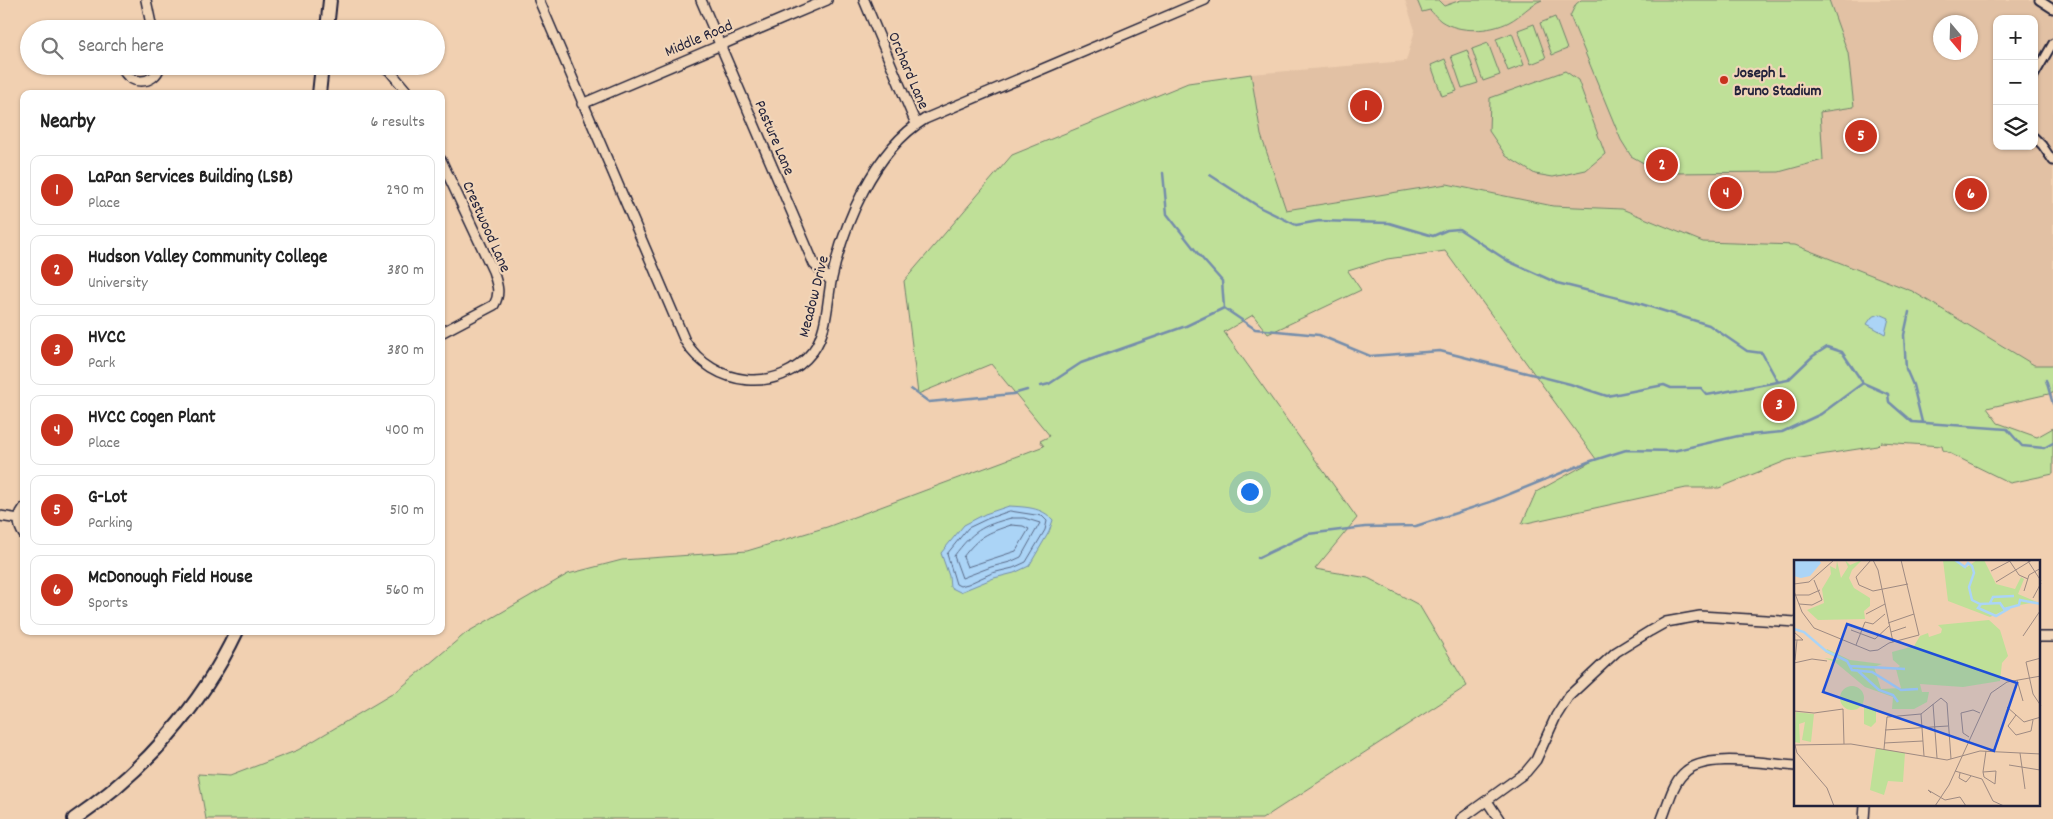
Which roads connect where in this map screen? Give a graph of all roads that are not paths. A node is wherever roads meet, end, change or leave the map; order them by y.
1 (146, 0) edge
2 (330, 0) edge
3 (539, 0) edge
4 (701, 0) edge
5 (827, 0) edge
6 (864, 0) edge
7 (1205, 0) edge
8 (2039, 0) edge
9 (2053, 8) edge
10 (150, 20) edge
11 (328, 20) edge
12 (2053, 43) edge
13 (719, 44) junction
14 (2038, 66) edge
15 (126, 75) edge
16 (156, 75) edge
17 (321, 75) edge
18 (393, 75) edge
19 (319, 90) edge
20 (406, 90) edge
21 (582, 104) junction
22 (916, 124) junction
23 (2038, 142) edge
24 (2053, 161) edge
25 (445, 169) edge
26 (832, 282) junction
27 (445, 331) edge
28 (0, 516) edge
29 (19, 519) joint
30 (20, 528) edge
31 (1794, 622) edge
32 (235, 635) edge
33 (2040, 637) edge
34 (2053, 638) edge
35 (1794, 766) edge
36 (1487, 801) junction
37 (1865, 806) edge
38 (74, 819) edge
39 (1461, 819) edge
40 (1499, 819) edge
41 (1662, 819) edge
42 (1864, 819) edge

1 - 10 street
2 - 11 main road
3 - 21 street, Meadow Drive
4 - 13 street, Pasture Lane
5 - 13 street, Middle Road
6 - 22 street, Orchard Lane
7 - 22 street, Meadow Drive
8 - 9 street
12 - 14 street
13 - 21 street, Middle Road
13 - 26 street, Pasture Lane
15 - 16 street
17 - 19 main road
18 - 20 street
21 - 26 street, Meadow Drive
22 - 26 street, Meadow Drive
23 - 24 street
25 - 27 street, Crestwood Lane
28 - 29 street
29 - 30 street
31 - 36 street
32 - 38 main road
33 - 34 street
35 - 41 street
36 - 39 street
36 - 40 street
37 - 42 street

